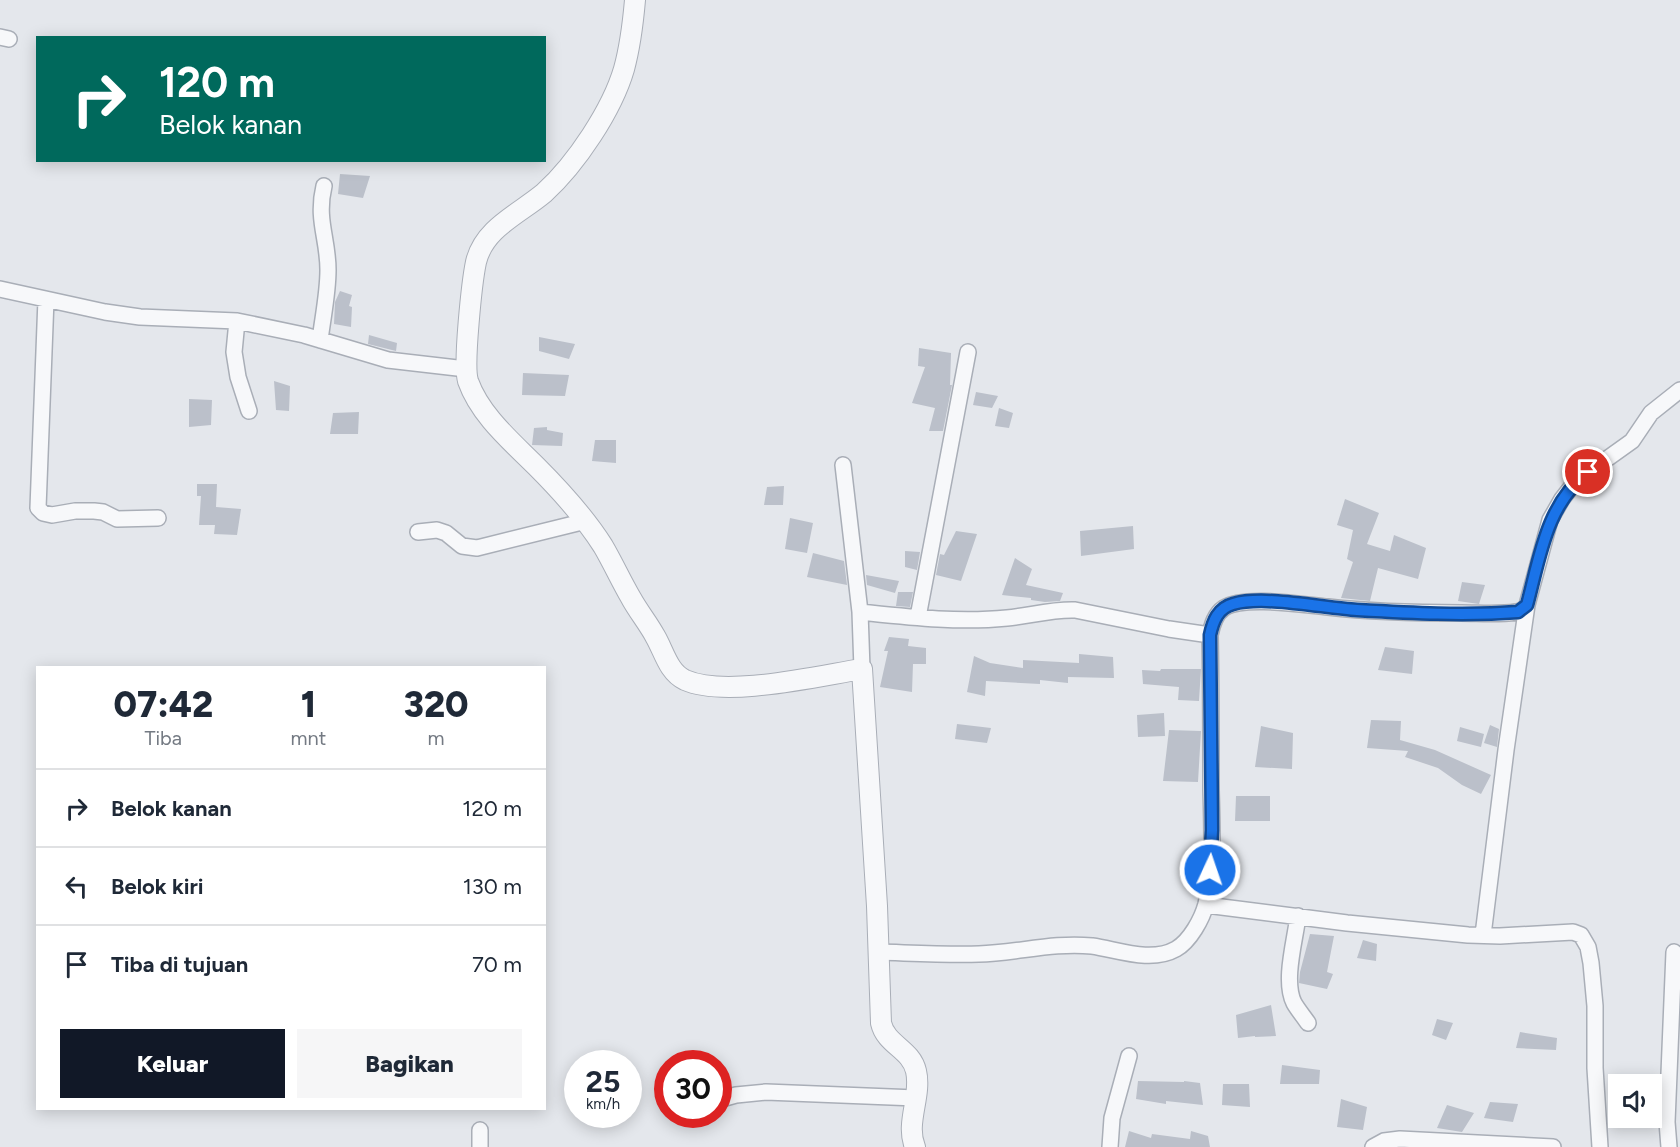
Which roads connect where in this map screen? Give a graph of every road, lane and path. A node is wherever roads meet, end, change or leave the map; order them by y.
1 (635, 0) edge
2 (324, 186) dead end
3 (0, 289) edge
4 (46, 299) junction
5 (237, 321) junction
6 (320, 340) junction
7 (968, 352) dead end
8 (466, 369) junction
9 (1680, 390) edge
10 (249, 411) dead end
11 (843, 465) dead end
12 (158, 518) dead end
13 (586, 521) junction
14 (418, 532) dead end
15 (1527, 605) junction
16 (860, 612) junction
17 (918, 617) junction
18 (1210, 635) junction
19 (862, 669) junction
20 (1206, 905) junction
21 (1298, 916) junction
22 (1483, 935) junction
23 (879, 952) junction
24 (1674, 952) dead end
25 (1308, 1023) dead end
26 (1129, 1056) dead end
27 (732, 1096) edge
28 (916, 1098) junction
29 (1673, 1120) edge
30 (480, 1130) dead end
31 (480, 1147) edge
32 (915, 1147) edge
33 (1110, 1147) edge
34 (1373, 1147) edge
35 (1553, 1147) edge
36 (1600, 1147) edge
37 (1670, 1147) edge

1 - 8 street
2 - 6 street
3 - 4 street
4 - 5 street
4 - 12 street
5 - 6 street
5 - 10 street
6 - 8 street
7 - 17 street
8 - 13 street
9 - 15 street
11 - 16 street
13 - 14 street
13 - 19 street
15 - 18 street
15 - 22 street
16 - 17 street
16 - 19 street
17 - 18 street
18 - 20 street
19 - 23 street
20 - 21 street
20 - 23 street
21 - 22 street
21 - 25 street
22 - 36 street
23 - 28 street
24 - 29 street
26 - 33 street
27 - 28 street
28 - 32 street
29 - 37 street
30 - 31 street
34 - 35 street

